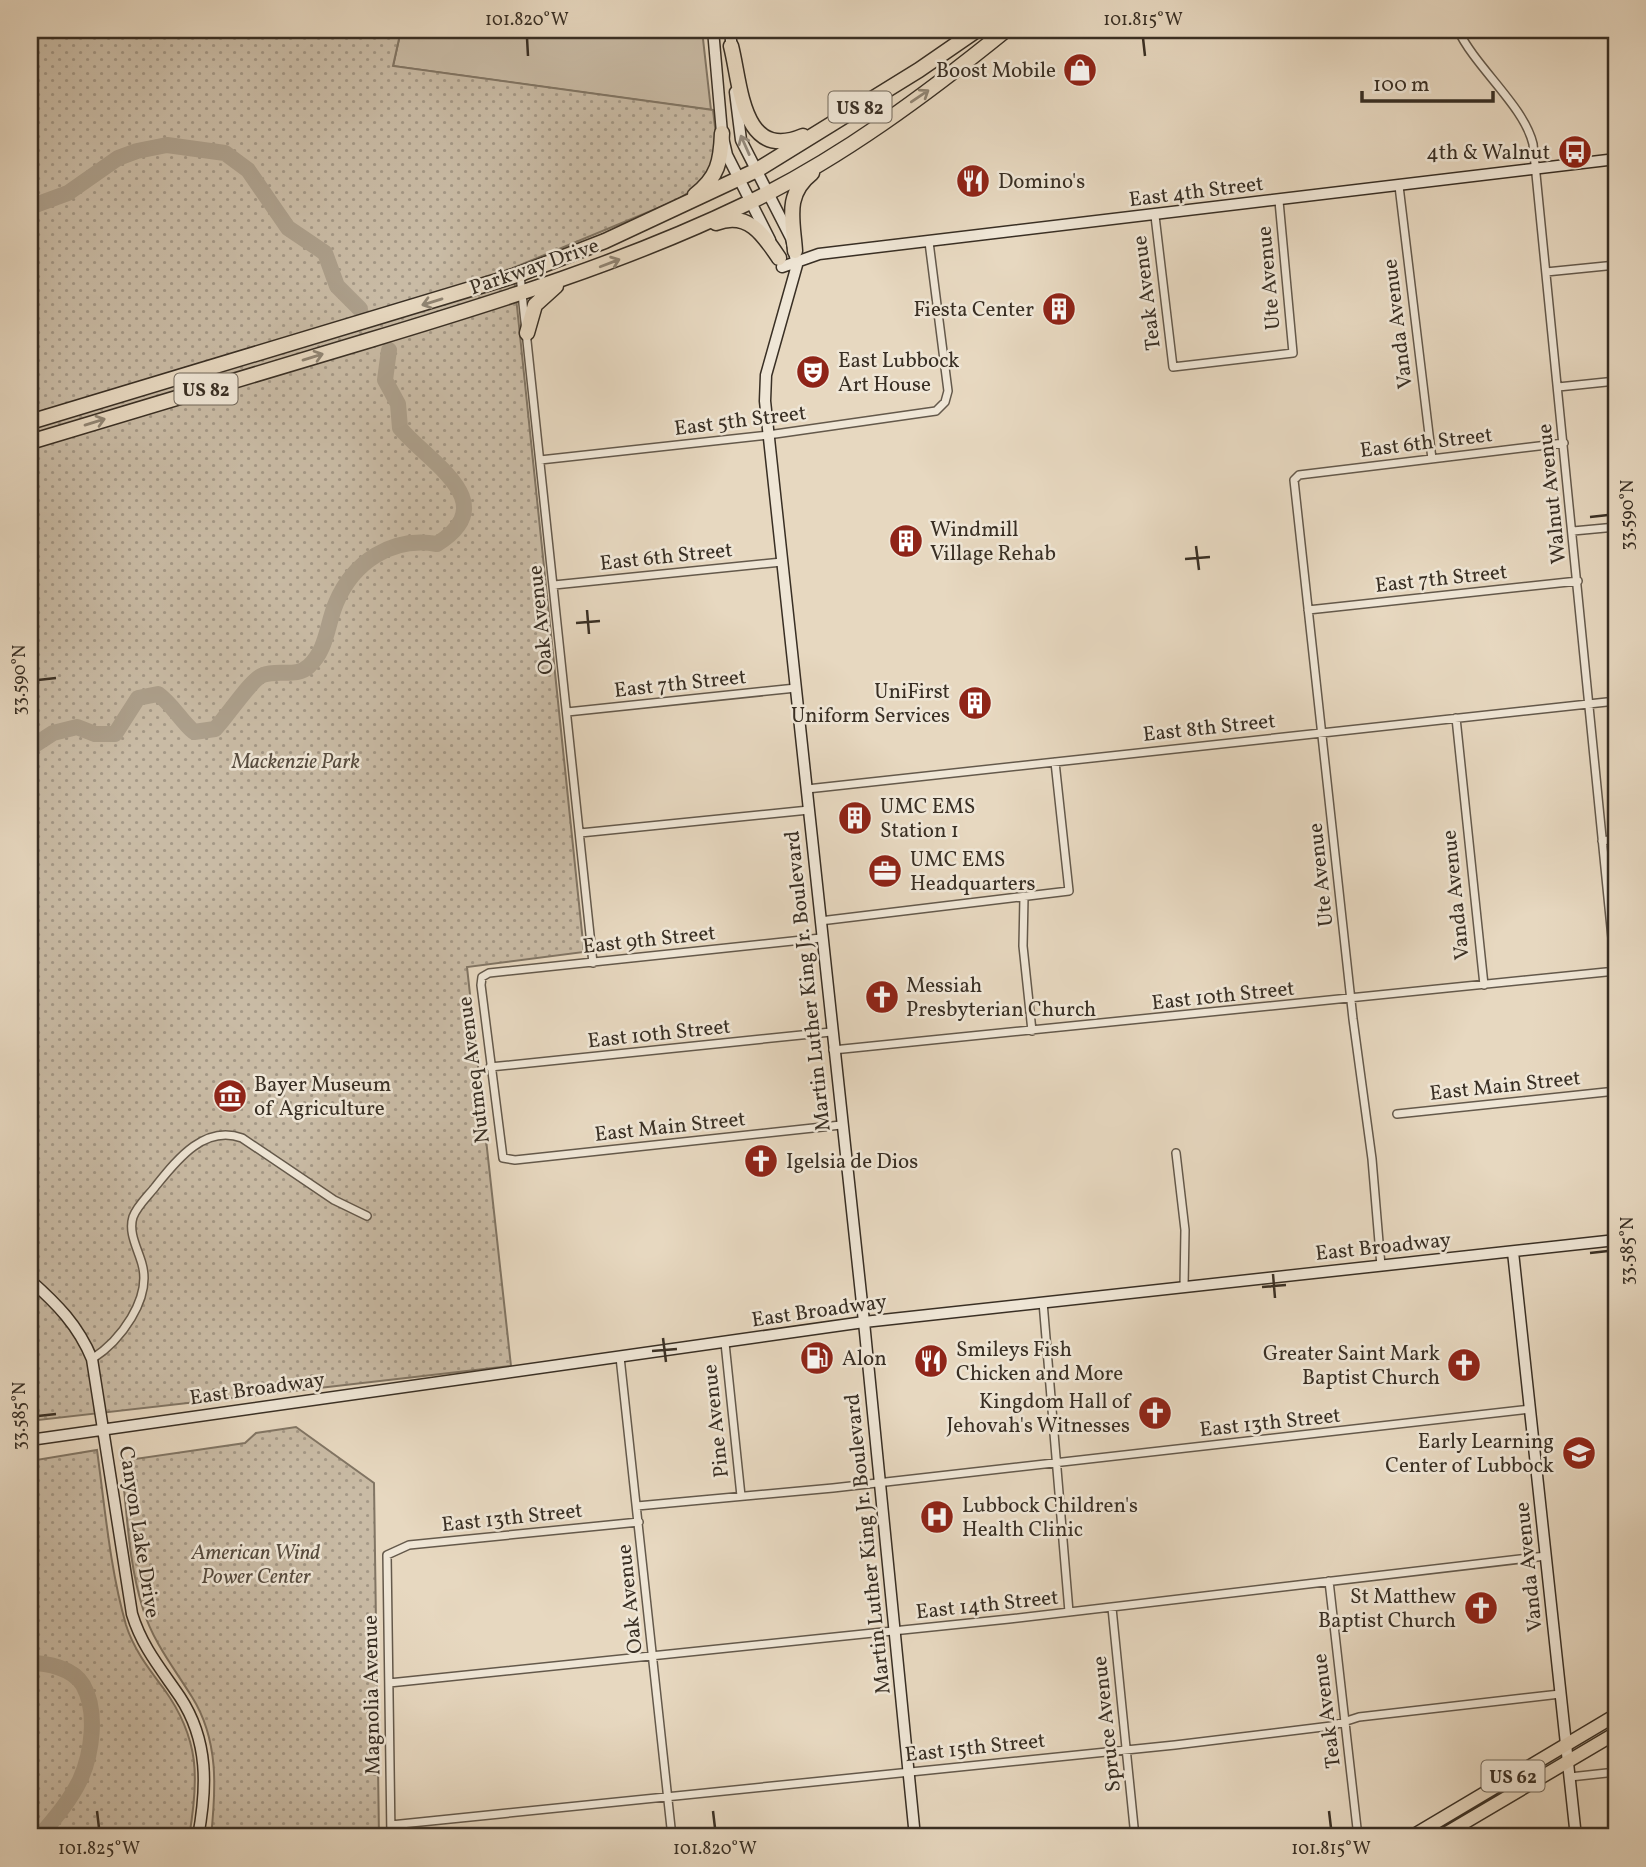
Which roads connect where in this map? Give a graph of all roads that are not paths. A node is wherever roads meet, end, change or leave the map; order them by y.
1 (713, 30) edge
2 (730, 30) edge
3 (977, 30) edge
4 (1006, 30) edge
5 (1458, 30) edge
6 (731, 46) junction
7 (839, 120) junction
8 (722, 133) junction
9 (843, 148) junction
10 (1616, 159) edge
11 (1535, 169) junction
12 (757, 170) junction
13 (740, 179) junction
14 (1399, 186) junction
15 (768, 192) junction
16 (1279, 201) junction
17 (750, 202) junction
18 (1155, 216) junction
19 (658, 218) junction
20 (929, 242) junction
21 (646, 249) junction
22 (796, 256) junction
23 (781, 262) junction
24 (1616, 265) edge
25 (1546, 272) junction
26 (520, 274) junction
27 (570, 278) junction
28 (790, 291) junction
29 (522, 294) junction
30 (527, 333) junction
31 (1173, 367) joint
32 (1616, 381) edge
33 (1558, 387) junction
34 (30, 422) edge
35 (768, 435) junction
36 (30, 442) edge
37 (1563, 443) junction
38 (1432, 459) junction
39 (540, 460) junction
40 (1294, 480) joint
41 (1616, 527) edge
42 (1573, 531) junction
43 (782, 562) junction
44 (1578, 582) junction
45 (554, 585) junction
46 (1308, 610) junction
47 (796, 688) junction
48 (1616, 701) edge
49 (1589, 704) junction
50 (567, 712) junction
51 (1457, 718) junction
52 (1321, 732) junction
53 (1055, 762) junction
54 (807, 789) junction
55 (809, 810) junction
56 (580, 833) junction
57 (1616, 839) edge
58 (1602, 841) junction
59 (1024, 897) junction
60 (820, 921) junction
61 (821, 938) junction
62 (593, 963) junction
63 (1616, 971) edge
64 (481, 977) joint
65 (1616, 978) edge
66 (1484, 985) junction
67 (1351, 999) junction
68 (1032, 1031) junction
69 (831, 1032) junction
70 (833, 1050) junction
71 (490, 1068) junction
72 (1616, 1091) edge
73 (1397, 1114) dead end
74 (841, 1125) junction
75 (1176, 1153) dead end
76 (502, 1158) joint
77 (367, 1216) dead end
78 (1616, 1240) edge
79 (1513, 1252) junction
80 (1381, 1266) junction
81 (30, 1280) edge
82 (1184, 1287) junction
83 (1043, 1301) junction
84 (864, 1322) junction
85 (725, 1343) junction
86 (620, 1357) junction
87 (92, 1359) junction
88 (1530, 1409) junction
89 (104, 1430) junction
90 (30, 1440) edge
91 (1056, 1462) junction
92 (880, 1482) junction
93 (741, 1496) junction
94 (637, 1506) junction
95 (639, 1522) junction
96 (390, 1553) joint
97 (1546, 1556) junction
98 (1329, 1581) junction
99 (1112, 1608) junction
100 (1069, 1612) junction
101 (895, 1631) junction
102 (653, 1657) junction
103 (389, 1683) junction
104 (1560, 1695) junction
105 (1616, 1715) edge
106 (1345, 1722) junction
107 (1616, 1733) edge
108 (1566, 1744) junction
109 (1126, 1750) junction
110 (1568, 1762) junction
111 (909, 1771) junction
112 (1616, 1772) edge
113 (1570, 1777) junction
114 (667, 1796) junction
115 (391, 1825) junction
116 (198, 1837) edge
117 (391, 1837) edge
118 (672, 1837) edge
119 (915, 1837) edge
120 (1135, 1837) edge
121 (1358, 1837) edge
122 (1411, 1837) edge
123 (1440, 1837) edge
124 (1576, 1837) edge

1 - 8 main road
2 - 6 main road
3 - 7 highway, Parkway Drive / US 82
9 -> 4 highway, Parkway Drive / US 82
5 - 11 street, Walnut Avenue
6 - 7 highway
12 -> 6 main road
7 - 12 highway, Parkway Drive / US 82
8 - 13 main road
8 - 19 highway
9 - 15 highway, Parkway Drive / US 82
9 - 22 highway
10 - 11 main road, East 4th Street
11 - 14 main road, East 4th Street
11 - 25 street, Walnut Avenue
12 - 13 highway, Parkway Drive / US 82
12 - 15 main road
13 - 17 main road
13 - 19 highway, Parkway Drive / US 82
14 - 16 main road, East 4th Street
14 - 38 street, Vanda Avenue
15 - 17 highway, Parkway Drive / US 82
15 - 22 main road
16 - 18 main road, East 4th Street
16 - 31 street, Ute Avenue
17 - 21 highway, Parkway Drive / US 82
17 - 23 main road
18 - 20 main road, East 4th Street
18 - 31 street, Teak Avenue
19 - 26 highway, Parkway Drive / US 82
20 - 22 main road, East 4th Street
20 - 35 street, East 5th Street
21 - 23 highway
27 -> 21 highway, Parkway Drive / US 82
22 - 23 main road, East 4th Street
22 - 28 main road, Martin Luther King Jr. Boulevard
23 - 28 main road
24 - 25 street
25 - 33 street, Walnut Avenue
26 - 29 street, Oak Avenue
26 -> 34 highway, Parkway Drive / US 82
27 - 29 highway, Parkway Drive / US 82
27 - 30 highway
28 - 35 main road, Martin Luther King Jr. Boulevard
29 - 30 street, Oak Avenue
36 -> 29 highway, Parkway Drive / US 82
30 - 39 street, Oak Avenue
32 - 33 street
33 - 37 street, Walnut Avenue
35 - 39 street, East 5th Street
35 - 43 main road, Martin Luther King Jr. Boulevard
37 - 38 street, East 6th Street
37 - 42 street, Walnut Avenue
38 - 40 street, East 6th Street
39 - 45 street, Oak Avenue
40 - 46 street, Ute Avenue
41 - 42 street
42 - 44 street, Walnut Avenue
43 - 45 street, East 6th Street
43 - 47 main road, Martin Luther King Jr. Boulevard
44 - 46 street, East 7th Street
44 - 49 street, Walnut Avenue
45 - 50 street, Oak Avenue
46 - 52 street, Ute Avenue
47 - 50 street, East 7th Street
47 - 54 main road, Martin Luther King Jr. Boulevard
48 - 49 street, East 8th Street
49 - 51 street, East 8th Street
49 - 58 street, Walnut Avenue
50 - 56 street, Oak Avenue
51 - 52 street, East 8th Street
51 - 66 street, Vanda Avenue
52 - 53 street, East 8th Street
52 - 67 street, Ute Avenue
53 - 54 street, East 8th Street
53 - 59 street
54 - 55 main road, Martin Luther King Jr. Boulevard
55 - 56 street
55 - 60 main road, Martin Luther King Jr. Boulevard
56 - 62 street, Oak Avenue
57 - 58 street
58 - 63 street, Walnut Avenue
59 - 60 street
59 - 68 street
60 - 61 main road, Martin Luther King Jr. Boulevard
61 - 62 street, East 9th Street
61 - 69 main road, Martin Luther King Jr. Boulevard
62 - 64 street, East 9th Street
63 - 65 street, Walnut Avenue
63 - 66 street, East 10th Street
64 - 71 street, Nutmeq Avenue
66 - 67 street, East 10th Street
67 - 68 street, East 10th Street
67 - 80 street, Ute Avenue
68 - 70 street, East 10th Street
69 - 70 main road, Martin Luther King Jr. Boulevard
69 - 71 street, East 10th Street
70 - 74 main road, Martin Luther King Jr. Boulevard
71 - 76 street, Nutmeq Avenue
72 - 73 street, East Main Street
74 - 76 street, East Main Street
74 - 84 main road, Martin Luther King Jr. Boulevard
75 - 82 street
77 - 87 street
78 - 79 main road, East Broadway
79 - 80 main road, East Broadway
79 - 88 main road, Vanda Avenue
80 - 82 main road, East Broadway
81 - 87 main road, Canyon Lake Drive
82 - 83 main road, East Broadway
83 - 84 main road, East Broadway
83 - 91 street
84 - 85 main road, East Broadway
84 - 92 main road, Martin Luther King Jr. Boulevard
85 - 86 main road, East Broadway
85 - 93 street, Pine Avenue
86 - 89 main road, East Broadway
86 - 94 street, Oak Avenue
87 - 89 main road, Canyon Lake Drive
88 - 91 street, East 13th Street
88 - 97 main road, Vanda Avenue
89 - 90 main road, East Broadway
89 - 116 main road, Canyon Lake Drive
91 - 92 street, East 13th Street
91 - 100 street
92 - 93 street, East 13th Street
92 - 101 main road, Martin Luther King Jr. Boulevard
93 - 94 street, East 13th Street
94 - 95 street, Oak Avenue
95 - 96 street, East 13th Street
95 - 102 street, Oak Avenue
96 - 103 street, Magnolia Avenue
97 - 98 street, East 14th Street
97 - 104 main road, Vanda Avenue
98 - 99 street, East 14th Street
98 - 106 street, Teak Avenue
99 - 100 street, East 14th Street
99 - 109 street, Spruce Avenue
100 - 101 street, East 14th Street
101 - 102 street, East 14th Street
101 - 111 main road, Martin Luther King Jr. Boulevard
102 - 103 street, East 14th Street
102 - 114 street, Oak Avenue
103 - 115 street, Magnolia Avenue
104 - 106 street, East 15th Street
104 - 108 main road, Vanda Avenue
105 - 108 main road, US 62
106 - 109 street, East 15th Street
106 - 121 street, Teak Avenue
107 - 110 main road, US 62
108 - 110 main road, Vanda Avenue
108 - 122 main road, US 62
109 - 111 street, East 15th Street
109 - 120 street, Spruce Avenue
110 - 113 main road, Vanda Avenue
110 - 123 main road, US 62
111 - 114 street, East 15th Street
111 - 119 main road, Martin Luther King Jr. Boulevard
112 - 113 street
113 - 124 main road, Vanda Avenue
114 - 115 street, East 15th Street
114 - 118 street, Oak Avenue
115 - 117 street, Magnolia Avenue

